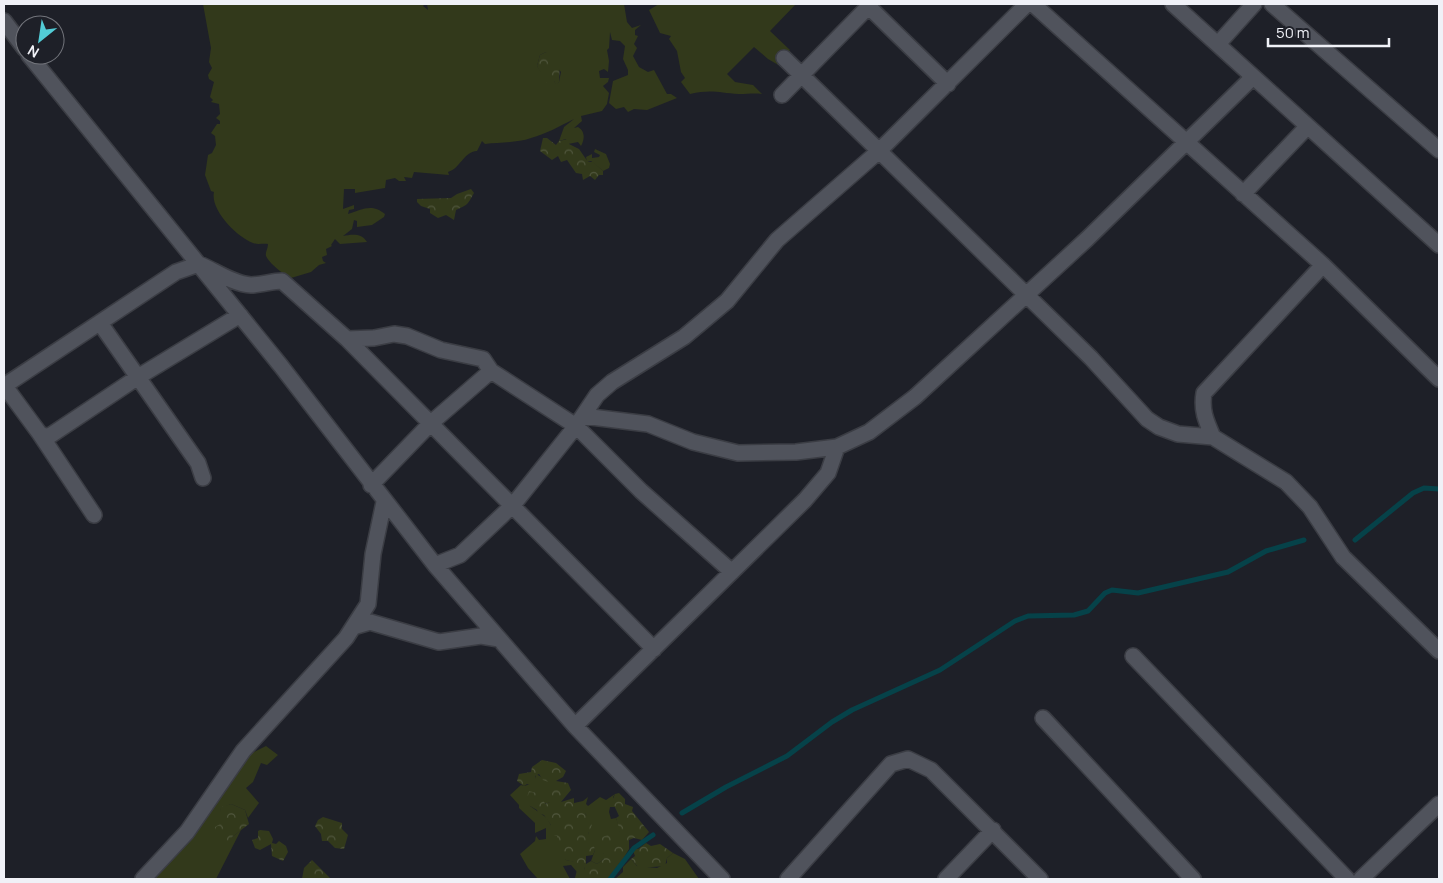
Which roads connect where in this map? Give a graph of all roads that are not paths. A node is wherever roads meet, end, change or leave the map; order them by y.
1 (1027, 4) edge
2 (1033, 4) edge
3 (1173, 4) edge
4 (1254, 4) edge
5 (1272, 4) edge
6 (869, 5) edge
7 (4, 20) edge
8 (15, 36) edge
9 (1218, 44) junction
10 (784, 58) dead end
11 (38, 65) edge
12 (801, 76) junction
13 (1252, 78) junction
14 (948, 84) junction
15 (782, 96) dead end
16 (1307, 127) junction
17 (1187, 144) junction
18 (1439, 150) edge
19 (880, 151) junction
20 (1242, 194) junction
21 (1439, 245) edge
22 (198, 264) junction
23 (1322, 265) junction
24 (1026, 294) junction
25 (240, 315) junction
26 (100, 323) junction
27 (347, 339) junction
28 (491, 371) junction
29 (138, 377) junction
30 (1439, 379) edge
31 (4, 386) edge
32 (580, 421) junction
33 (430, 423) junction
34 (1213, 438) junction
35 (45, 439) junction
36 (837, 447) junction
37 (203, 478) dead end
38 (371, 484) junction
39 (384, 502) junction
40 (513, 505) junction
41 (94, 515) dead end
42 (435, 565) junction
43 (732, 572) junction
44 (353, 627) junction
45 (499, 639) junction
46 (654, 649) junction
47 (1439, 651) edge
48 (1133, 656) dead end
49 (1043, 718) dead end
50 (575, 726) junction
51 (1439, 804) edge
52 (993, 830) junction
53 (143, 879) edge
54 (722, 879) edge
55 (788, 879) edge
56 (946, 879) edge
57 (1040, 879) edge
58 (1193, 879) edge
59 (1347, 879) edge
60 (1361, 879) edge

1 - 14 street
2 - 17 street
3 - 9 street
4 - 9 street
5 - 18 street
6 - 12 street
6 - 14 street
7 - 8 street
9 - 13 street
10 - 12 street
11 - 22 street
12 - 15 street
12 - 19 street
13 - 16 street
13 - 17 street
14 - 19 street
16 - 20 street
16 - 21 street
17 - 20 street
17 - 24 street
19 - 24 street
19 - 32 street
20 - 23 street
22 - 25 street
22 - 26 street
22 - 27 street
23 - 30 street
23 - 34 street
24 - 34 street
24 - 36 street
25 - 29 street
25 - 38 street
26 - 29 street
26 - 31 street
27 - 28 street
27 - 33 street
28 - 32 street
28 - 33 street
29 - 35 street
29 - 37 street
31 - 35 street
32 - 36 street
32 - 40 street
32 - 43 street
33 - 38 street
33 - 40 street
34 - 47 street
35 - 41 street
36 - 43 street
38 - 39 street
39 - 42 street
39 - 44 street
40 - 42 street
40 - 46 street
42 - 45 street
43 - 46 street
44 - 45 street
44 - 53 street
45 - 50 street
46 - 50 street
48 - 59 street
49 - 58 street
50 - 54 street
51 - 60 street
52 - 55 street
52 - 56 street
52 - 57 street

